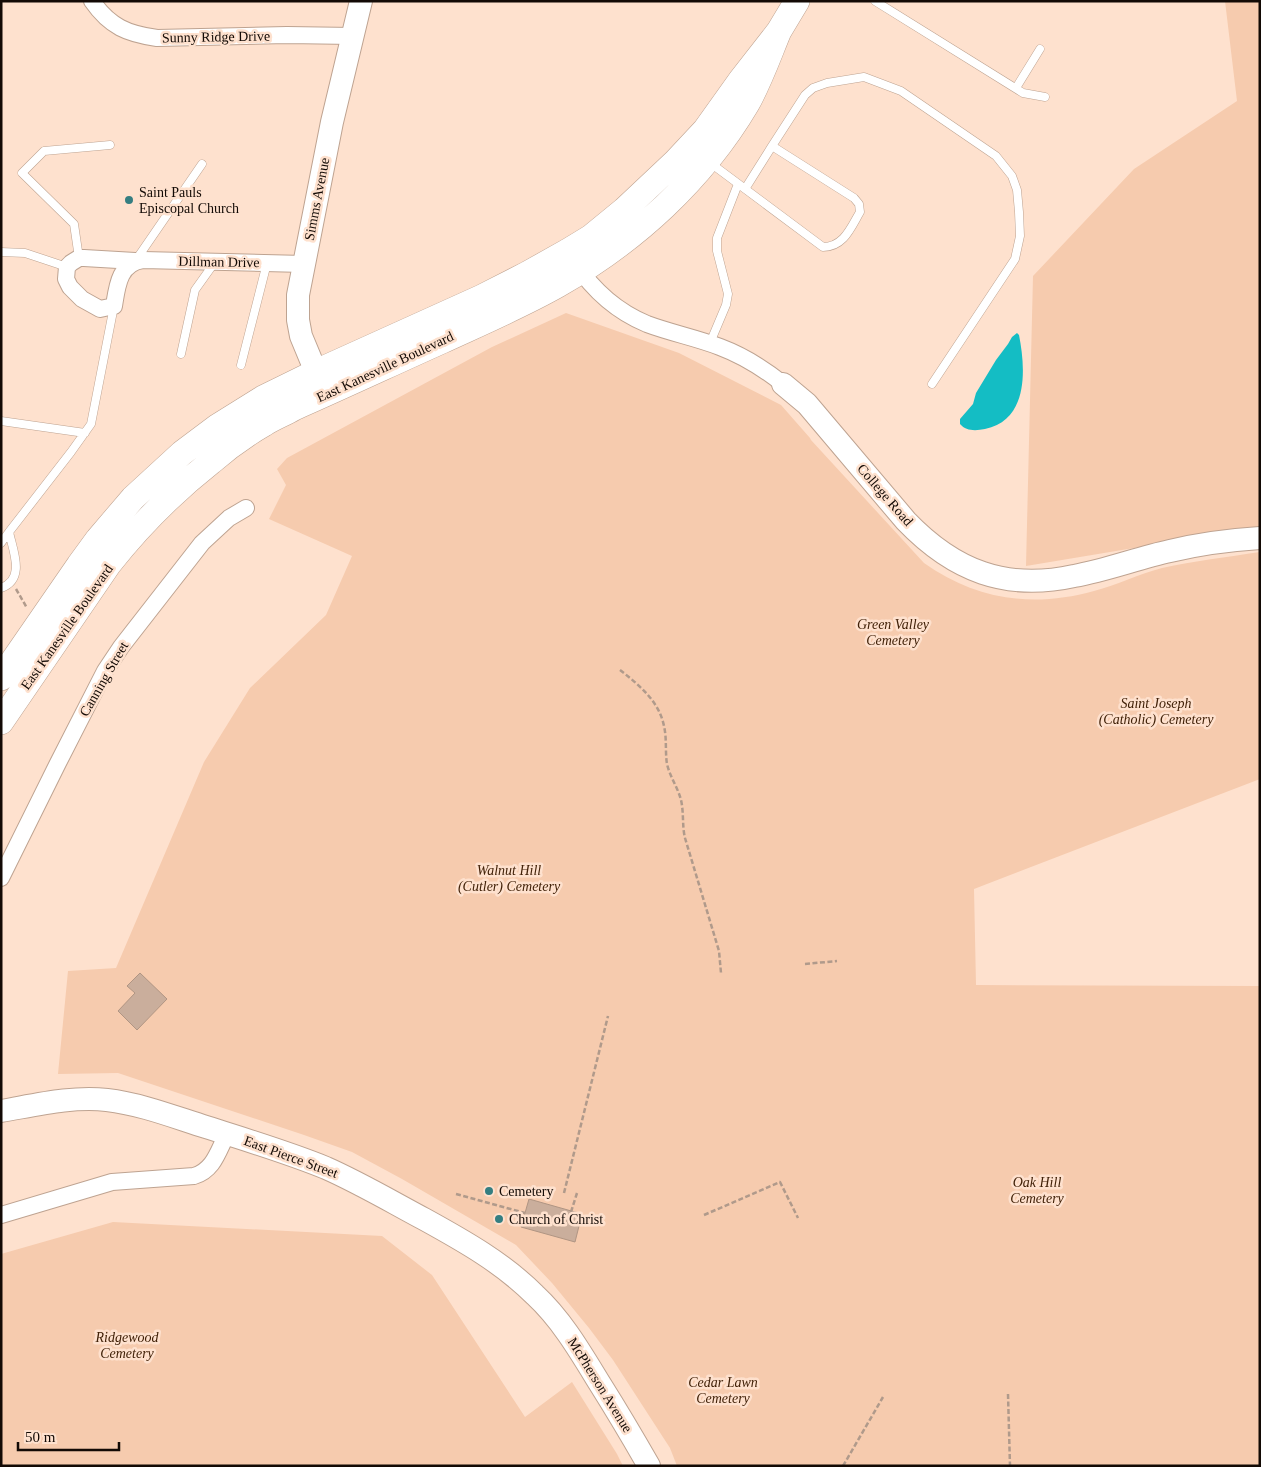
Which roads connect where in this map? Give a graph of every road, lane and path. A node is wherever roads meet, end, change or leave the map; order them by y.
1 (92, 1) edge
2 (361, 1) edge
3 (797, 1) edge
4 (875, 1) edge
5 (779, 31) junction
6 (353, 36) junction
7 (1040, 49) dead end
8 (1016, 88) junction
9 (1045, 97) dead end
10 (110, 145) dead end
11 (772, 146) junction
12 (707, 161) junction
13 (202, 164) dead end
14 (742, 187) junction
15 (1, 252) edge
16 (135, 261) junction
17 (574, 261) junction
18 (215, 262) junction
19 (73, 263) junction
20 (267, 263) junction
21 (304, 264) junction
22 (114, 306) junction
23 (709, 344) junction
24 (181, 354) dead end
25 (241, 365) dead end
26 (316, 372) junction
27 (783, 384) joint
28 (932, 384) dead end
29 (325, 395) junction
30 (1, 421) edge
31 (85, 433) junction
32 (246, 508) dead end
33 (9, 532) junction
34 (1260, 538) edge
35 (1, 542) edge
36 (12, 582) junction
37 (1, 588) edge
38 (30, 613) dead end
39 (620, 670) dead end
40 (1, 678) edge
41 (1, 722) edge
42 (1, 878) edge
43 (836, 961) dead end
44 (805, 964) dead end
45 (721, 973) dead end
46 (608, 1016) dead end
47 (1, 1111) edge
48 (227, 1134) junction
49 (564, 1193) dead end
50 (577, 1193) dead end
51 (456, 1194) dead end
52 (571, 1212) dead end
53 (525, 1213) dead end
54 (1, 1215) edge
55 (704, 1215) dead end
56 (798, 1218) dead end
57 (547, 1308) joint
58 (1008, 1394) dead end
59 (882, 1396) dead end
60 (649, 1466) edge
61 (843, 1466) edge
62 (1010, 1466) edge

1 - 6 street, Sunny Ridge Drive
2 - 6 street, Simms Avenue
3 - 5 main road, East Kanesville Boulevard
4 - 8 lane
5 - 12 main road, East Kanesville Boulevard
5 - 17 main road, East Kanesville Boulevard
6 - 21 street, Simms Avenue
7 - 8 lane
8 - 9 lane
10 - 19 lane
11 - 14 lane
11 - 14 lane
11 - 28 lane
12 - 14 lane
12 - 17 main road, East Kanesville Boulevard
13 - 16 lane
14 - 23 lane
15 - 19 lane
16 - 18 street, Dillman Drive
16 - 19 street, Dillman Drive
16 - 22 street
17 - 23 street, College Road
17 - 26 main road, East Kanesville Boulevard
17 - 29 main road, East Kanesville Boulevard
18 - 20 street, Dillman Drive
18 - 24 lane
19 - 22 street
20 - 21 street, Dillman Drive
20 - 25 lane
21 - 26 street, Simms Avenue
22 - 31 lane
23 - 27 street, College Road
26 - 29 street, Simms Avenue
26 - 40 main road, East Kanesville Boulevard
27 - 34 street, College Road
29 - 41 main road, East Kanesville Boulevard
30 - 31 lane
31 - 33 lane
32 - 42 street, Canning Street
33 - 35 lane
33 - 36 lane
36 - 37 lane
36 - 38 path
39 - 45 path
43 - 44 path
46 - 49 path
47 - 48 street, East Pierce Street
48 - 54 street
48 - 57 street, East Pierce Street
50 - 52 path
51 - 53 path
55 - 56 path
57 - 60 street, McPherson Avenue
58 - 62 path
59 - 61 path

